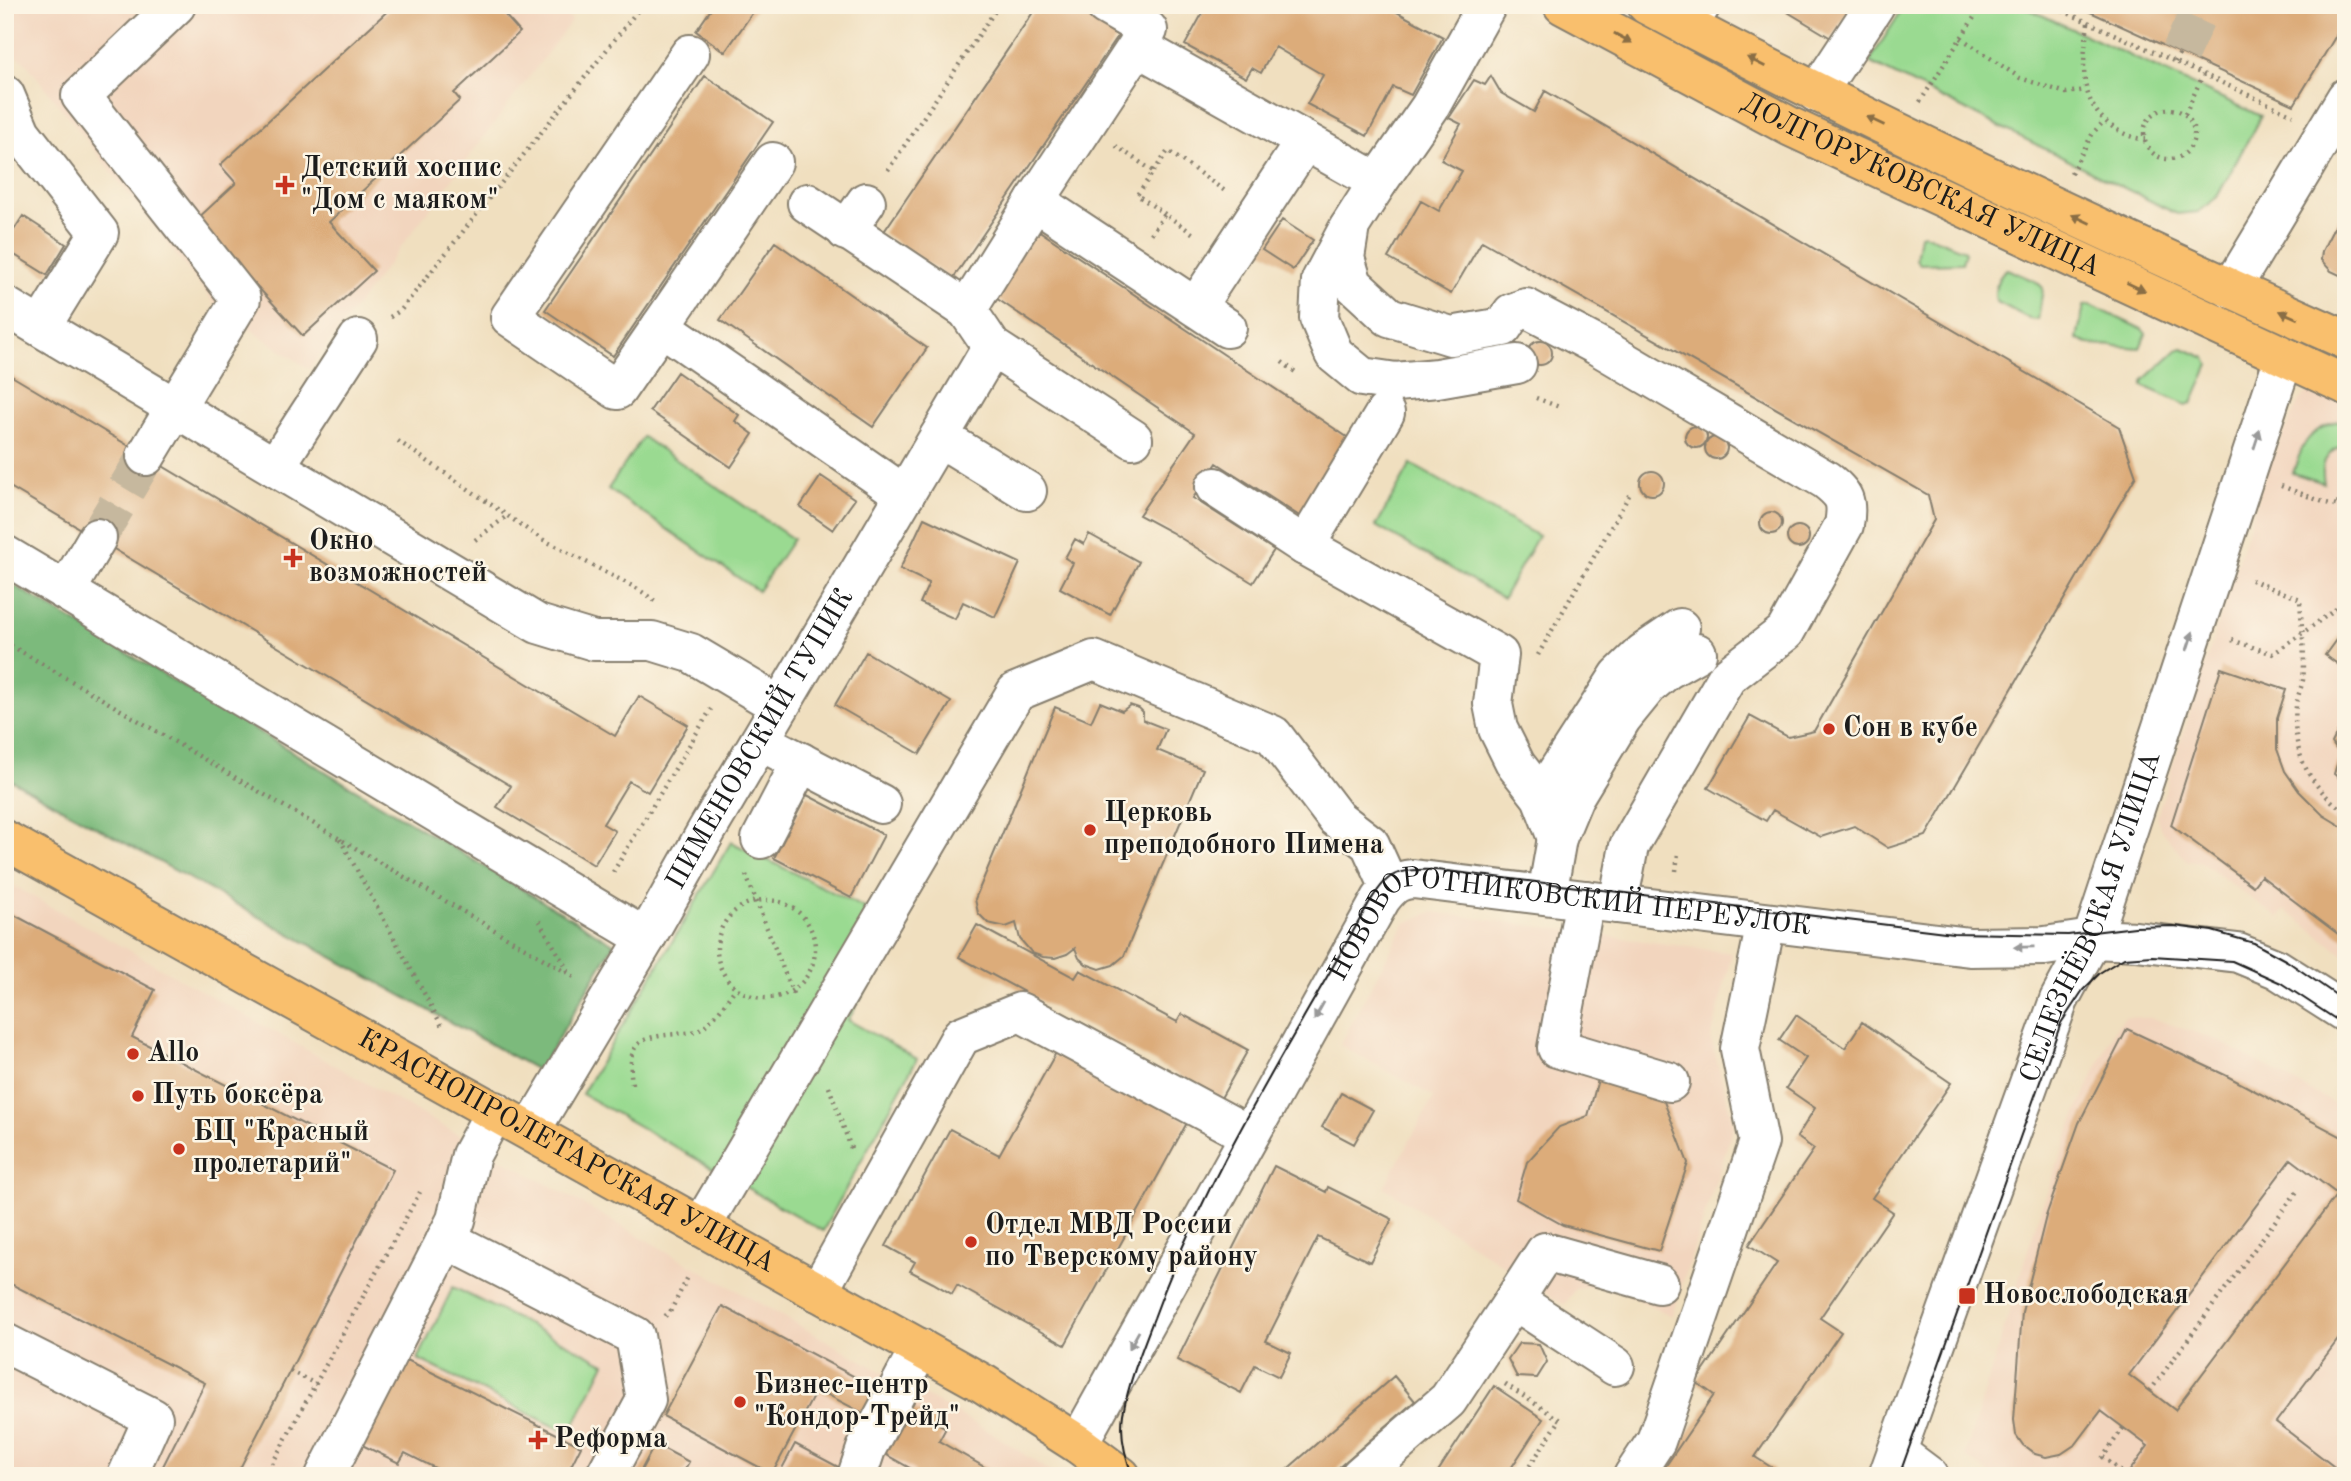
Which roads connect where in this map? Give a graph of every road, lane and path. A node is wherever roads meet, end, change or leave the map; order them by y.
1 (176, 5) edge
2 (642, 5) edge
3 (999, 5) edge
4 (1105, 5) edge
5 (1487, 5) edge
6 (1563, 5) edge
7 (1647, 5) edge
8 (1875, 5) edge
9 (1982, 5) edge
10 (2050, 5) edge
11 (1694, 16) edge
12 (2088, 23) junction
13 (1961, 38) junction
14 (1138, 47) junction
15 (2180, 53) tunnel mouth
16 (690, 54) dead end
17 (2175, 62) junction
18 (2203, 75) junction
19 (2086, 90) junction
20 (1817, 93) junction
21 (5, 95) edge
22 (2346, 98) edge
23 (1920, 102) dead end
24 (2185, 114) junction
25 (2297, 117) dead end
26 (2104, 121) junction
27 (2145, 139) junction
28 (1306, 141) junction
29 (773, 162) dead end
30 (2070, 176) dead end
31 (1378, 182) junction
32 (1219, 200) dead end
33 (1035, 201) junction
34 (807, 203) dead end
35 (1165, 214) junction
36 (856, 216) junction
37 (1350, 226) junction
38 (1201, 227) dead end
39 (1130, 263) junction
40 (2231, 289) junction
41 (5, 306) edge
42 (1196, 307) junction
43 (967, 310) junction
44 (660, 326) junction
45 (41, 327) junction
46 (1227, 328) dead end
47 (358, 339) joint
48 (2346, 340) edge
49 (992, 347) junction
50 (2284, 357) junction
51 (1522, 379) joint
52 (2346, 384) edge
53 (175, 407) junction
54 (1562, 408) dead end
55 (1385, 413) dead end
56 (939, 437) junction
57 (1133, 439) dead end
58 (398, 441) dead end
59 (146, 456) tunnel mouth
60 (275, 467) junction
61 (2272, 482) dead end
62 (1215, 487) dead end
63 (1027, 491) dead end
64 (1632, 492) dead end
65 (2346, 494) edge
66 (905, 495) junction
67 (2337, 503) junction
68 (2346, 507) edge
69 (97, 538) tunnel mouth
70 (1305, 546) junction
71 (5, 555) edge
72 (2241, 575) dead end
73 (66, 591) junction
74 (2346, 602) edge
75 (660, 604) dead end
76 (2301, 634) junction
77 (2223, 637) dead end
78 (5, 642) edge
79 (730, 677) junction
80 (1493, 704) junction
81 (780, 706) junction
82 (760, 741) junction
83 (801, 762) junction
84 (1541, 797) junction
85 (881, 804) dead end
86 (2346, 813) edge
87 (339, 838) junction
88 (1557, 838) junction
89 (761, 839) dead end
90 (5, 840) edge
91 (1678, 853) dead end
92 (1676, 872) dead end
93 (1390, 888) junction
94 (1547, 895) junction
95 (1601, 902) junction
96 (592, 906) junction
97 (1766, 923) junction
98 (646, 938) junction
99 (2092, 940) junction
100 (735, 989) junction
101 (609, 999) junction
102 (2346, 1013) edge
103 (443, 1028) dead end
104 (1670, 1082) dead end
105 (632, 1084) dead end
106 (495, 1111) junction
107 (531, 1130) junction
108 (1249, 1135) junction
109 (421, 1190) dead end
110 (2298, 1190) dead end
111 (701, 1227) junction
112 (446, 1239) junction
113 (690, 1275) dead end
114 (1658, 1284) dead end
115 (818, 1292) junction
116 (1514, 1300) junction
117 (670, 1312) dead end
118 (5, 1343) edge
119 (920, 1348) junction
120 (1473, 1363) junction
121 (1615, 1366) dead end
122 (290, 1371) dead end
123 (316, 1384) junction
124 (2151, 1391) dead end
125 (2123, 1428) dead end
126 (1077, 1444) junction
127 (272, 1464) dead end
128 (1892, 1464) edge
129 (127, 1476) edge
130 (325, 1476) edge
131 (605, 1476) edge
132 (857, 1476) edge
133 (1121, 1476) edge
134 (1360, 1476) edge
135 (1523, 1476) edge
136 (1633, 1476) edge
137 (1929, 1476) edge
138 (2126, 1476) edge

1 - 53 street
2 - 47 path
3 - 36 path
4 - 14 street
5 - 31 street
6 -> 50 main road, ДОЛГОРУКОВСКАЯ УЛИЦА
7 - 11 main road, ДОЛГОРУКОВСКАЯ УЛИЦА
8 - 20 street
9 - 13 path
10 - 12 path
20 -> 11 main road, ДОЛГОРУКОВСКАЯ УЛИЦА
12 - 17 path
12 - 19 path
13 - 19 path
13 - 23 path
14 - 28 street
14 - 33 street
15 - 17 path
16 - 44 street
17 - 18 path
18 - 24 path
18 - 25 path
19 - 26 path
40 -> 20 main road, ДОЛГОРУКОВСКАЯ УЛИЦА
21 - 45 street
22 - 40 street
24 - 27 path
24 - 27 path
26 - 27 path
26 - 30 path
28 - 31 street
28 - 42 street
29 - 44 street
31 - 37 street
32 - 35 path
33 - 39 street
33 - 43 street
34 - 36 street
35 - 38 path
35 - 39 path
36 - 43 street
37 - 51 street
37 - 95 street
39 - 42 street
48 -> 40 main road, ДОЛГОРУКОВСКАЯ УЛИЦА
41 - 45 street
42 - 46 street
43 - 49 street
44 - 66 street
45 - 53 street
47 - 60 street
49 - 56 street, ПИМЕНОВСКИЙ ТУПИК
49 - 57 street
50 - 52 main road, ДОЛГОРУКОВСКАЯ УЛИЦА
99 -> 50 street, СЕЛЕЗНЁВСКАЯ УЛИЦА
51 - 54 path
53 - 59 street
53 - 60 street
55 - 70 street
56 - 63 street
56 - 66 street, ПИМЕНОВСКИЙ ТУПИК
58 - 75 path
60 - 79 street
61 - 67 path
62 - 70 street
64 - 80 path
65 - 67 path
66 - 81 street, ПИМЕНОВСКИЙ ТУПИК
67 - 68 path
69 - 73 street
70 - 80 street
71 - 73 street
72 - 76 path
73 - 96 street
74 - 76 path
76 - 77 path
76 - 86 path
78 - 87 path
79 - 81 street
79 - 96 path
80 - 84 street
81 - 82 street, ПИМЕНОВСКИЙ ТУПИК
82 - 83 street
82 - 98 street, ПИМЕНОВСКИЙ ТУПИК
83 - 85 street
83 - 89 street
84 - 88 street
84 - 88 street
87 - 101 path
87 - 103 path
88 - 94 street
90 - 106 main road, КРАСНОПРОЛЕТАРСКАЯ УЛИЦА
91 - 92 path
93 - 94 street, НОВОВОРОТНИКОВСКИЙ ПЕРЕУЛОК
93 -> 108 street, НОВОВОРОТНИКОВСКИЙ ПЕРЕУЛОК
93 - 111 street
94 - 95 street, НОВОВОРОТНИКОВСКИЙ ПЕРЕУЛОК
95 - 97 street, НОВОВОРОТНИКОВСКИЙ ПЕРЕУЛОК
95 - 104 street
96 - 98 street
99 -> 97 street, НОВОВОРОТНИКОВСКИЙ ПЕРЕУЛОК
97 - 136 street
98 - 101 street, ПИМЕНОВСКИЙ ТУПИК
99 - 102 street, НОВОВОРОТНИКОВСКИЙ ПЕРЕУЛОК
99 - 128 street, СЕЛЕЗНЁВСКАЯ УЛИЦА
100 - 100 path
100 - 105 path
101 - 107 street, ПИМЕНОВСКИЙ ТУПИК
106 - 107 main road, КРАСНОПРОЛЕТАРСКАЯ УЛИЦА
106 - 112 street
107 - 111 main road, КРАСНОПРОЛЕТАРСКАЯ УЛИЦА
108 - 115 street
108 -> 126 street, НОВОВОРОТНИКОВСКИЙ ПЕРЕУЛОК
109 - 123 path
110 - 124 path
111 - 115 main road, КРАСНОПРОЛЕТАРСКАЯ УЛИЦА
112 - 130 street
112 - 131 street
113 - 117 path
114 - 116 street
115 - 119 main road, КРАСНОПРОЛЕТАРСКАЯ УЛИЦА
116 - 120 street
116 - 121 street
118 - 129 street
119 - 126 main road, КРАСНОПРОЛЕТАРСКАЯ УЛИЦА
119 - 132 street
120 - 134 street
120 - 135 path
122 - 123 path
123 - 127 path
125 - 138 path
126 - 133 main road, КРАСНОПРОЛЕТАРСКАЯ УЛИЦА
128 - 137 street

